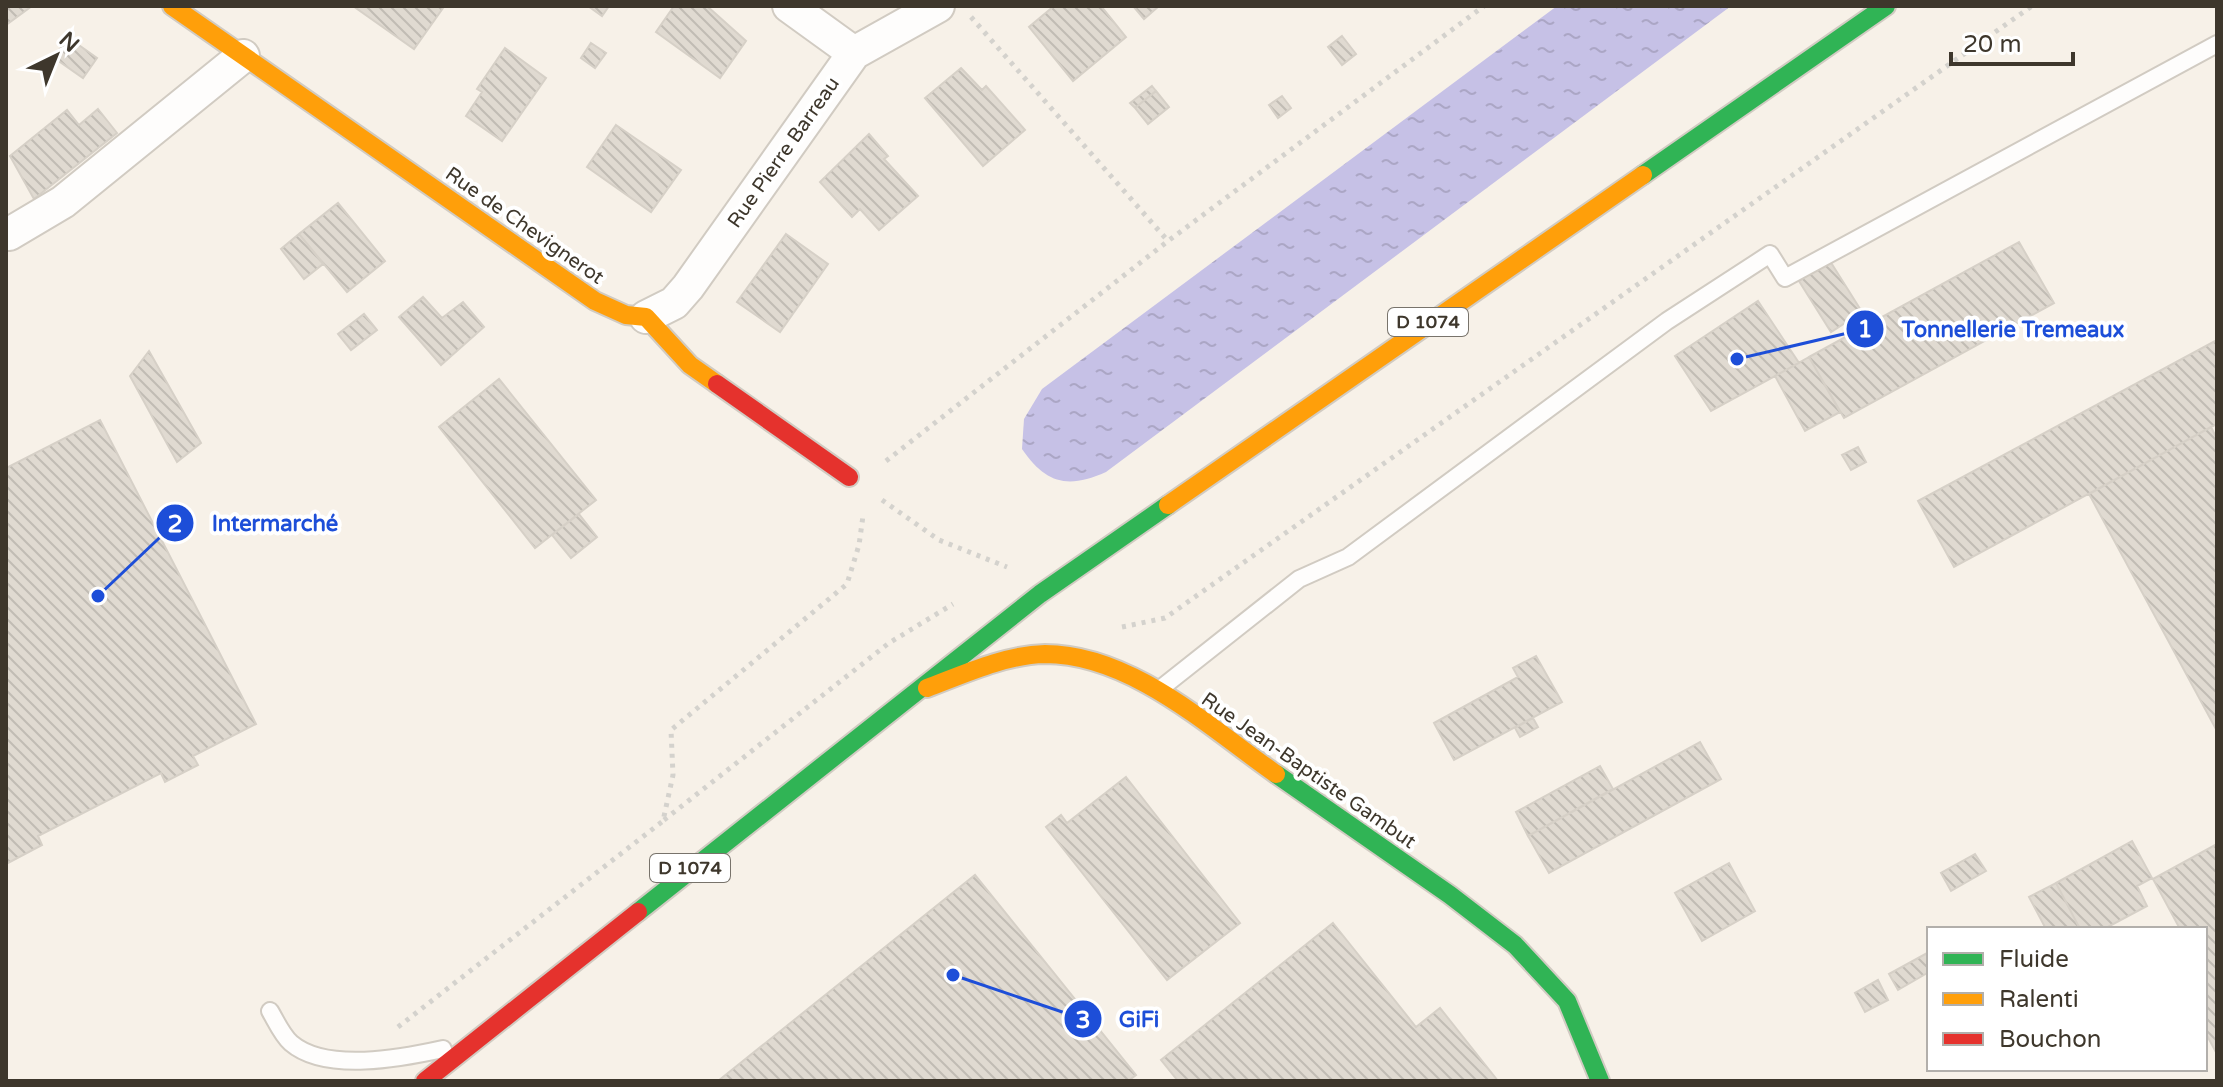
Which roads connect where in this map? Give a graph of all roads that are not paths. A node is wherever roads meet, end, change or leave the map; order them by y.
1 (172, 6) edge
2 (789, 6) edge
3 (938, 6) edge
4 (1886, 6) edge
5 (2217, 44) edge
6 (854, 53) junction
7 (243, 56) junction
8 (9, 234) dead end
9 (646, 317) junction
10 (849, 477) road end
11 (1157, 691) junction
12 (909, 695) junction
13 (270, 1011) dead end
14 (472, 1043) junction
15 (425, 1081) edge
16 (1600, 1081) edge

1 - 7 main road, Rue de Chevignerot
2 - 6 street
3 - 6 street, Rue Pierre Barreau
4 - 12 main road, D 1074
5 - 11 lane
6 - 9 street, Rue Pierre Barreau
7 - 8 street
7 - 9 main road, Rue de Chevignerot
9 - 10 main road
11 - 12 main road, Rue Jean-Baptiste Gambut
11 - 16 main road, Rue Jean-Baptiste Gambut
12 - 14 main road, D 1074
13 - 14 lane
14 - 15 main road, D 1074

